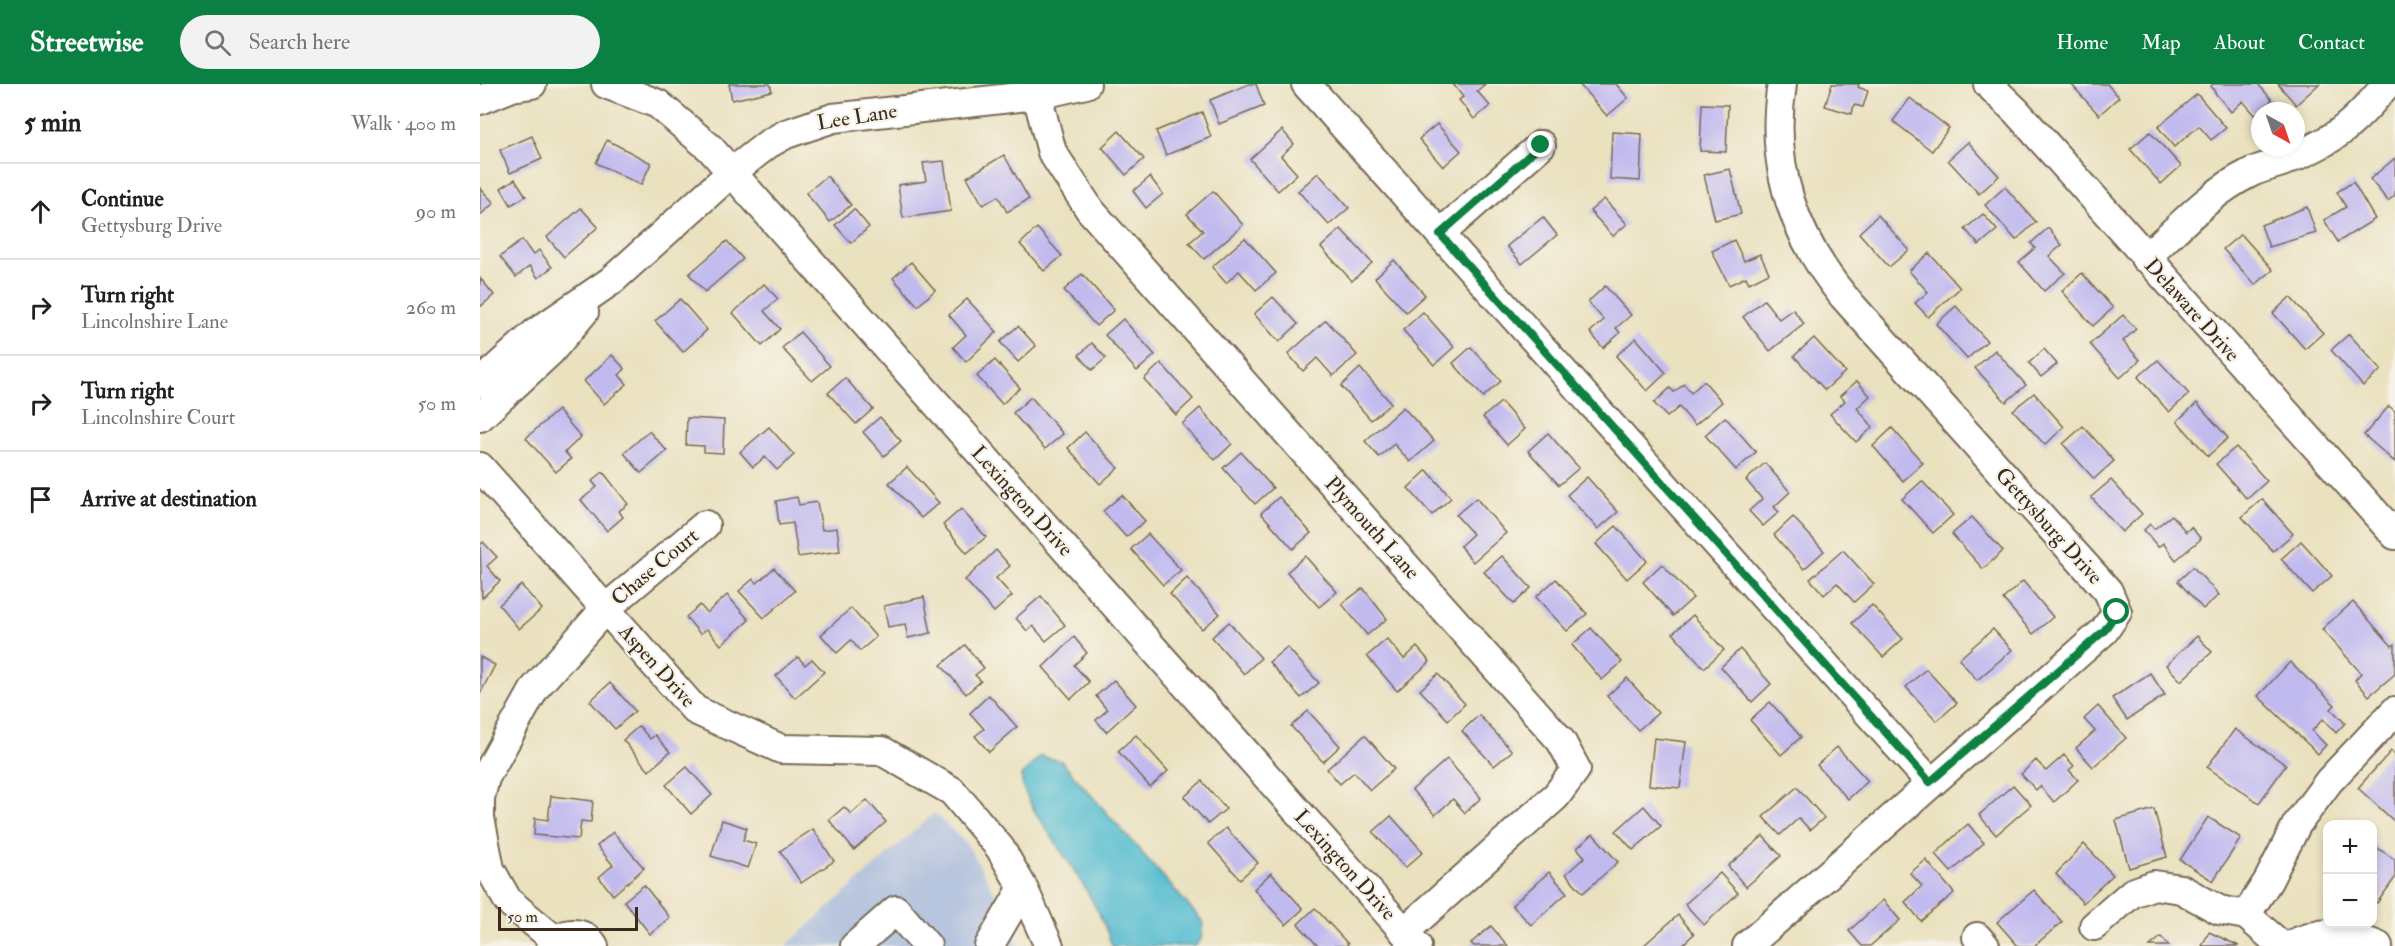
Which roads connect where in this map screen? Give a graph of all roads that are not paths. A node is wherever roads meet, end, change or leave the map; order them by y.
1 (532, 84) edge
2 (606, 84) edge
3 (1086, 84) edge
4 (1306, 84) edge
5 (1782, 84) edge
6 (2387, 84) edge
7 (1992, 85) edge
8 (1037, 95) junction
9 (480, 100) edge
10 (1541, 145) dead end
11 (731, 173) junction
12 (1440, 234) junction
13 (2145, 258) junction
14 (611, 281) junction
15 (480, 383) edge
16 (480, 417) edge
17 (480, 467) edge
18 (705, 525) dead end
19 (2395, 535) edge
20 (605, 609) junction
21 (2395, 711) edge
22 (1930, 782) junction
23 (480, 798) edge
24 (482, 849) edge
25 (1023, 888) junction
26 (2246, 915) junction
27 (2094, 926) dead end
28 (1411, 939) edge
29 (553, 943) edge
30 (594, 946) edge
31 (855, 946) edge
32 (927, 946) edge
33 (988, 946) edge
34 (1049, 946) edge
35 (1747, 946) edge
36 (2282, 946) edge
37 (2289, 946) edge
38 (2378, 946) edge

1 - 9 street
2 - 11 street, Lexington Drive
3 - 8 street, Lee Lane
4 - 12 street
5 - 22 street, Gettysburg Drive
6 - 13 street
7 - 13 street, Delaware Drive
8 - 11 street, Lee Lane
8 - 28 street, Plymouth Lane
10 - 12 street
11 - 14 street, Lee Lane
11 - 28 street, Lexington Drive
12 - 22 street
13 - 19 street, Delaware Drive
14 - 15 street, Lee Lane
14 - 16 street, Lee Lane
17 - 20 street, Aspen Drive
18 - 20 street, Chase Court
20 - 23 street, Chase Court
20 - 25 street, Aspen Drive
21 - 26 street
22 - 35 street, Gettysburg Drive
23 - 24 street
24 - 29 street
25 - 33 street
25 - 34 street, Aspen Drive
26 - 27 street
26 - 36 street
29 - 30 street
31 - 32 street
37 - 38 street

